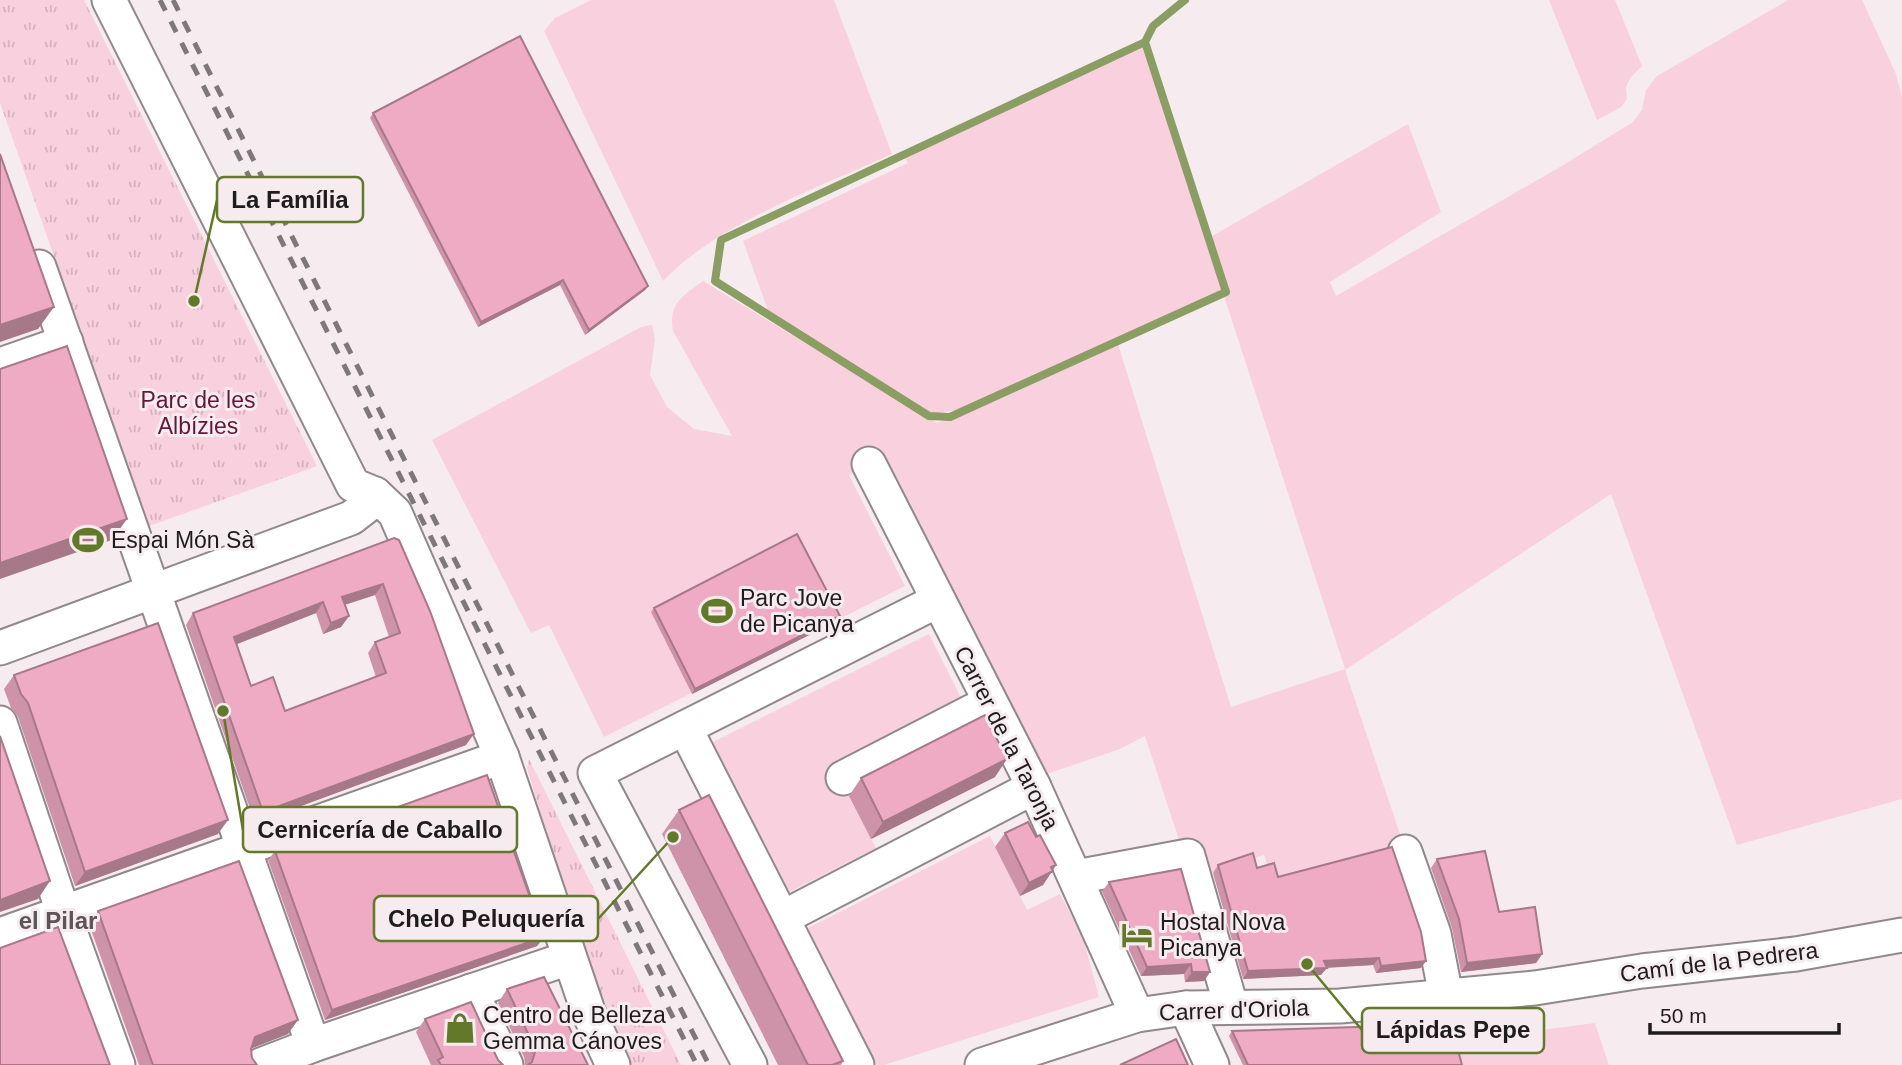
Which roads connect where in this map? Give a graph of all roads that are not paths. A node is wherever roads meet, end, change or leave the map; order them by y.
1 (109, 0) edge
2 (27, 232) edge
3 (66, 342) junction
4 (0, 365) edge
5 (869, 464) dead end
6 (364, 489) junction
7 (150, 582) junction
8 (937, 601) junction
9 (0, 624) edge
10 (0, 648) edge
11 (973, 710) dead end
12 (0, 723) edge
13 (685, 728) junction
14 (502, 757) junction
15 (843, 778) dead end
16 (1034, 787) junction
17 (244, 848) junction
18 (1405, 852) dead end
19 (1076, 877) junction
20 (63, 912) junction
21 (782, 918) junction
22 (0, 935) edge
23 (1902, 935) edge
24 (569, 958) junction
25 (1535, 988) joint
26 (471, 991) junction
27 (1446, 996) junction
28 (1231, 1006) junction
29 (1186, 1008) junction
30 (1137, 1015) junction
31 (313, 1045) junction
32 (272, 1063) edge
33 (118, 1065) edge
34 (506, 1065) edge
35 (612, 1065) edge
36 (750, 1065) edge
37 (857, 1065) edge
38 (982, 1065) edge
39 (1212, 1065) edge

1 - 6 street
2 - 3 street
3 - 4 street
3 - 7 street
5 - 8 street, Carrer de la Taronja
6 - 7 street
6 - 14 street
7 - 9 street
7 - 10 street
7 - 17 street
8 - 13 street
8 - 16 street, Carrer de la Taronja
11 - 15 street
12 - 20 street
13 - 21 street
13 - 36 street
14 - 17 street
14 - 24 street
16 - 19 street, Carrer de la Taronja
16 - 21 street
17 - 20 street
17 - 31 street
18 - 27 street
19 - 28 street
19 - 30 street, Carrer de la Taronja
20 - 22 street
20 - 33 street
21 - 37 street
23 - 25 street, Camí de la Pedrera
24 - 26 street
24 - 35 street
25 - 27 street, Carrer d'Oriola
26 - 31 street
26 - 34 street
27 - 28 street, Carrer d'Oriola
28 - 29 street, Carrer d'Oriola
29 - 30 street, Carrer d'Oriola
29 - 39 street
30 - 38 street, Carrer d'Oriola
31 - 32 street

